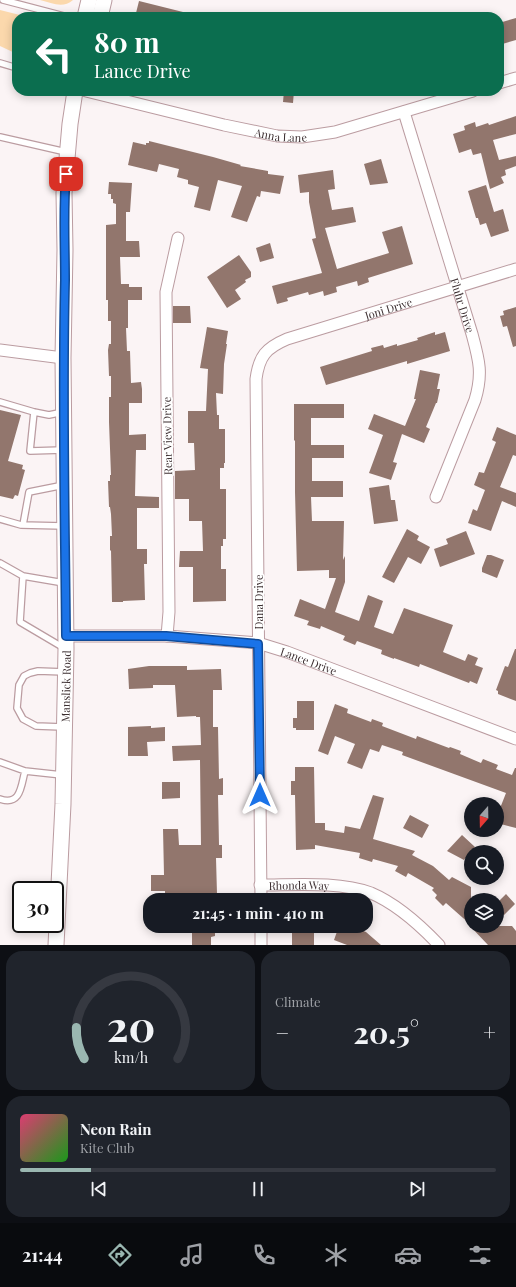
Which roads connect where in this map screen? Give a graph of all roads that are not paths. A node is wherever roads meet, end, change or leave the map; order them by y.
1 (3, 0) edge
2 (89, 0) edge
3 (104, 0) edge
4 (49, 12) edge
5 (86, 12) edge
6 (101, 12) edge
7 (0, 63) edge
8 (12, 67) edge
9 (516, 78) edge
10 (504, 82) edge
11 (74, 96) edge
12 (106, 96) edge
13 (457, 96) edge
14 (404, 112) junction
15 (0, 137) edge
16 (68, 152) junction
17 (178, 238) dead end
18 (516, 269) edge
19 (458, 286) junction
20 (0, 350) edge
21 (264, 354) joint
22 (63, 358) junction
23 (0, 402) edge
24 (34, 412) junction
25 (64, 412) junction
26 (64, 450) junction
27 (64, 485) junction
28 (436, 497) dead end
29 (0, 519) edge
30 (23, 525) junction
31 (65, 526) junction
32 (0, 563) edge
33 (23, 576) junction
34 (65, 583) junction
35 (166, 636) junction
36 (66, 642) junction
37 (258, 644) junction
38 (65, 672) junction
39 (64, 727) junction
40 (516, 739) edge
41 (0, 762) edge
42 (25, 771) junction
43 (64, 775) junction
44 (0, 799) edge
45 (260, 885) junction
46 (261, 893) edge
47 (261, 933) edge
48 (56, 945) edge
49 (261, 945) edge
50 (439, 945) edge

1 - 4 lane
2 - 5 main road
3 - 6 main road
7 - 8 lane
9 - 10 street
11 - 16 main road, Manslick Road
12 - 14 street, Anna Lane
13 - 14 street, Anna Lane
14 - 19 street, Fluhr Drive
15 - 16 lane
16 - 22 main road, Manslick Road
17 - 35 street, Rear View Drive
18 - 19 street, Joni Drive
19 - 21 street, Joni Drive
19 - 28 street, Fluhr Drive
20 - 22 street
21 - 37 street, Dana Drive
22 - 25 main road, Manslick Road
23 - 24 lane
24 - 25 lane
24 - 26 lane
25 - 26 main road, Manslick Road
26 - 27 main road, Manslick Road
27 - 30 lane
27 - 31 main road, Manslick Road
29 - 30 lane
30 - 31 lane
31 - 34 main road, Manslick Road
32 - 33 lane
33 - 34 lane
33 - 36 lane
34 - 36 main road, Manslick Road
35 - 36 street, Lance Drive
35 - 37 street, Lance Drive
36 - 38 main road, Manslick Road
37 - 40 street, Lance Drive
37 - 45 street, Dana Drive
38 - 39 main road, Manslick Road
38 - 39 lane
39 - 43 main road, Manslick Road
41 - 42 lane
42 - 43 lane
42 - 44 lane
43 - 48 main road, Manslick Road
45 - 46 street, Dana Drive
45 - 50 street, Rhonda Way
47 - 49 street

